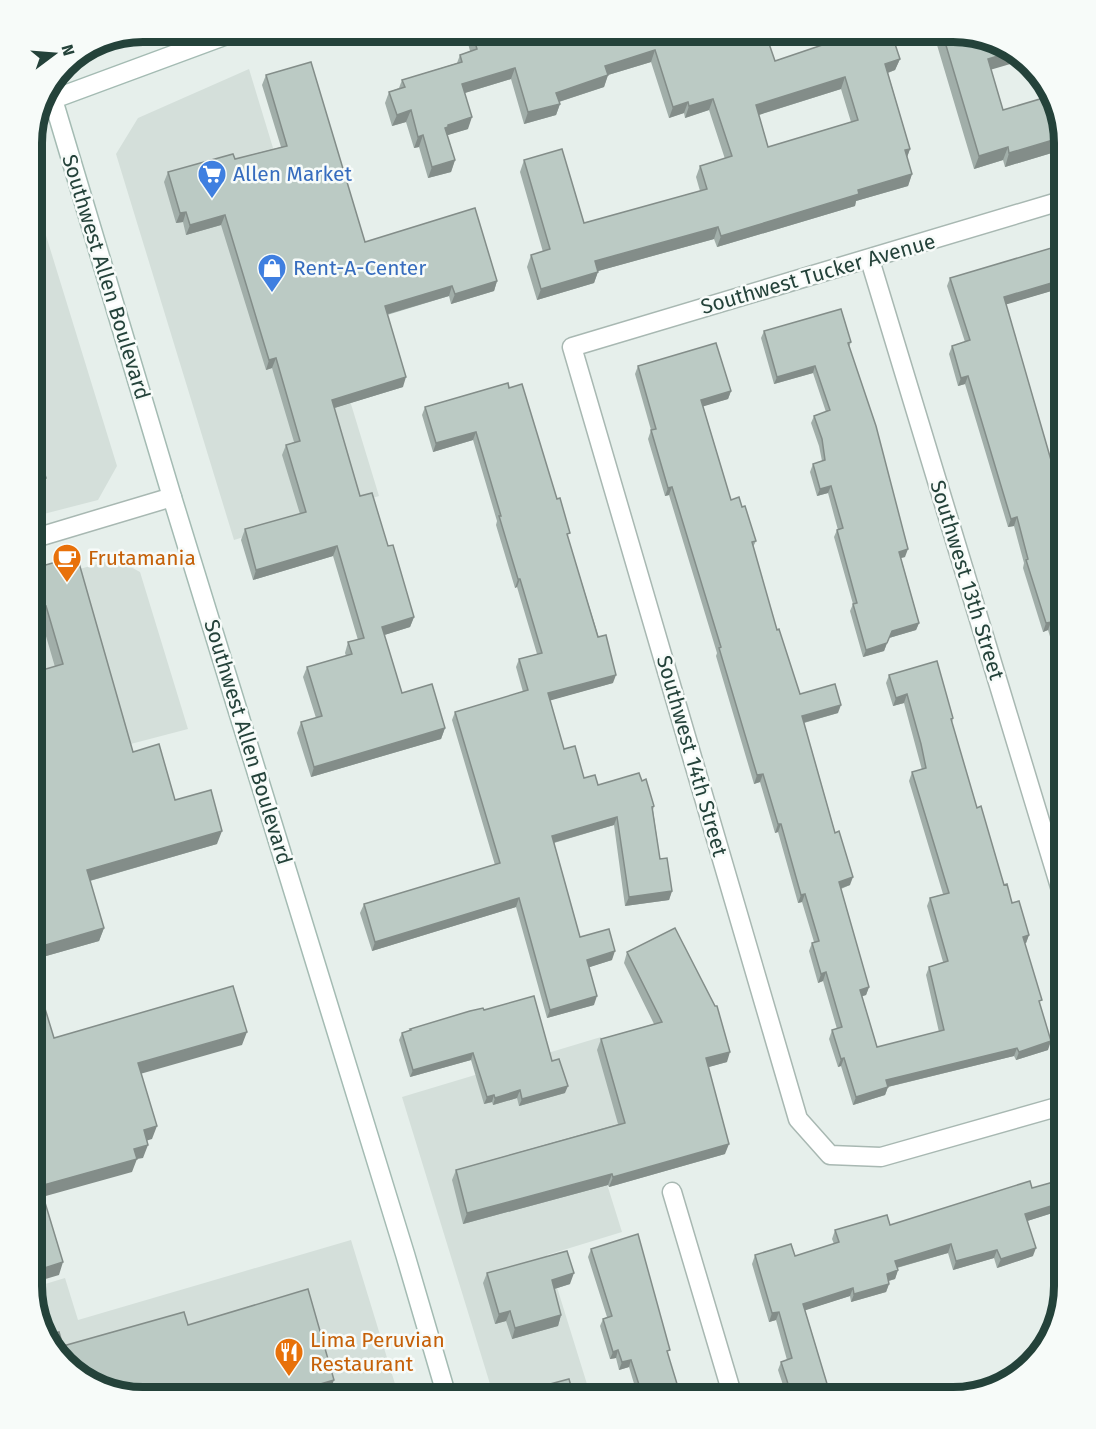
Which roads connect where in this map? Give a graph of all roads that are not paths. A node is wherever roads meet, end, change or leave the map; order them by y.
1 (206, 42) edge
2 (55, 94) edge
3 (50, 103) edge
4 (1054, 203) edge
5 (870, 260) junction
6 (572, 347) joint
7 (172, 496) junction
8 (42, 536) edge
9 (1054, 864) edge
10 (1054, 1108) edge
11 (672, 1192) dead end
12 (444, 1387) edge
13 (730, 1387) edge

1 - 2 street
3 - 7 street, Southwest Allen Boulevard
4 - 5 street, Southwest Tucker Avenue
5 - 6 street, Southwest Tucker Avenue
5 - 9 street, Southwest 13th Street
6 - 10 street, Southwest 14th Street
7 - 8 street
7 - 12 street, Southwest Allen Boulevard
11 - 13 street

